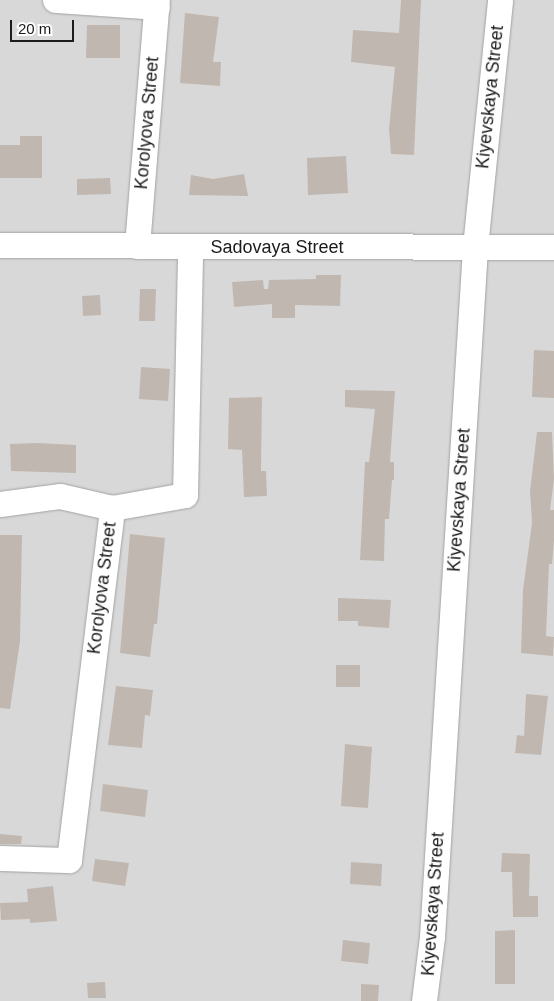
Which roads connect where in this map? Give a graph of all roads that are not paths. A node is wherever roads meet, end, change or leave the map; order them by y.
1 (55, 0) edge
2 (500, 0) edge
3 (157, 4) edge
4 (0, 244) edge
5 (137, 246) junction
6 (190, 247) junction
7 (475, 247) junction
8 (554, 247) edge
9 (0, 504) edge
10 (112, 508) junction
11 (0, 858) edge
12 (424, 1001) edge

1 - 3 street
2 - 7 street, Kiyevskaya Street
3 - 5 street, Korolyova Street
4 - 5 street, Sadovaya Street
5 - 6 street, Sadovaya Street
6 - 7 street, Sadovaya Street
6 - 10 street, Korolyova Street
7 - 8 street, Sadovaya Street
7 - 12 street, Kiyevskaya Street
9 - 10 street
10 - 11 street, Korolyova Street

